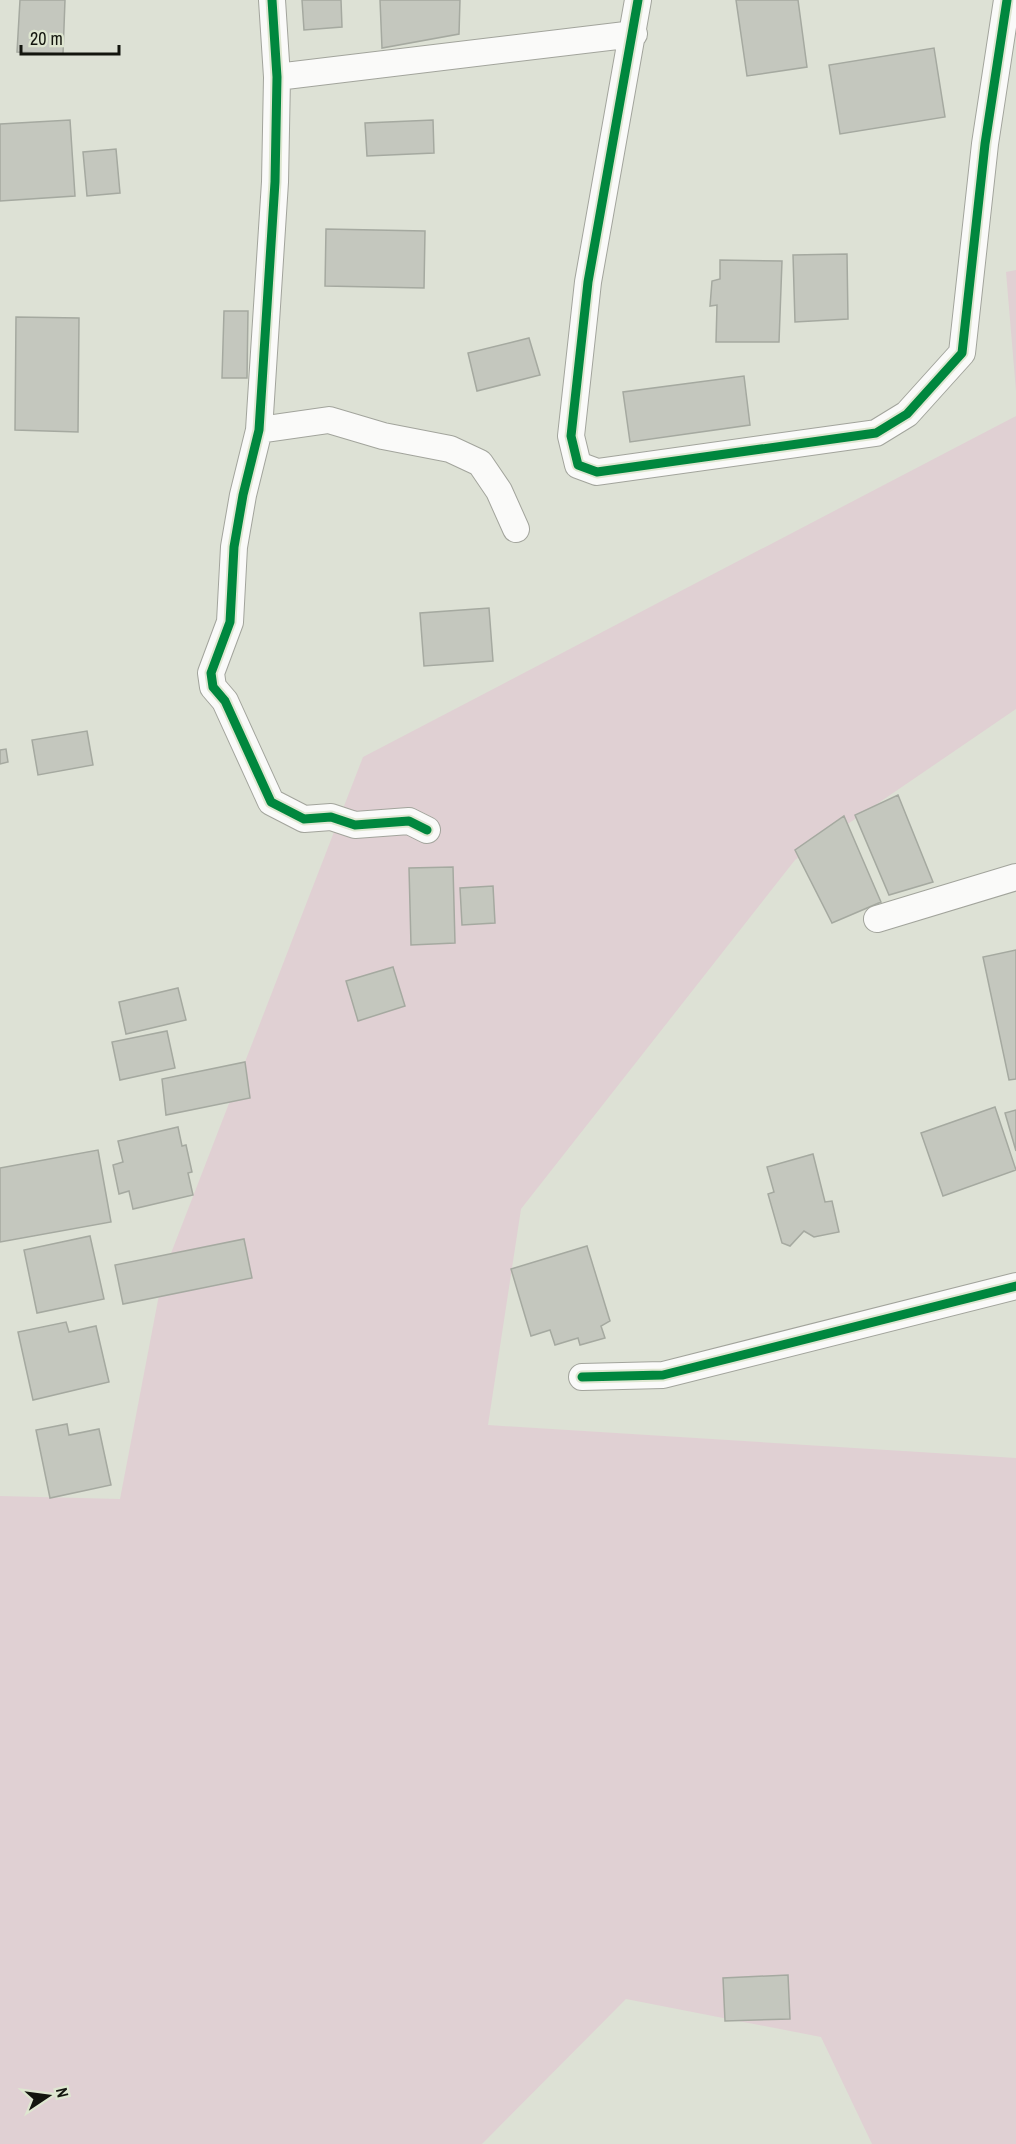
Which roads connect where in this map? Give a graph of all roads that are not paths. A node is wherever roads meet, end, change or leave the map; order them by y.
1 (272, 0) edge
2 (638, 0) edge
3 (1007, 0) edge
4 (633, 34) junction
5 (277, 77) junction
6 (260, 430) junction
7 (516, 529) dead end
8 (427, 830) dead end
9 (1016, 878) edge
10 (877, 919) dead end
11 (1016, 1287) edge
12 (582, 1377) dead end

1 - 5 street
2 - 4 street
3 - 4 street
4 - 5 street
5 - 6 street
6 - 7 street
6 - 8 street
9 - 10 street
11 - 12 street

